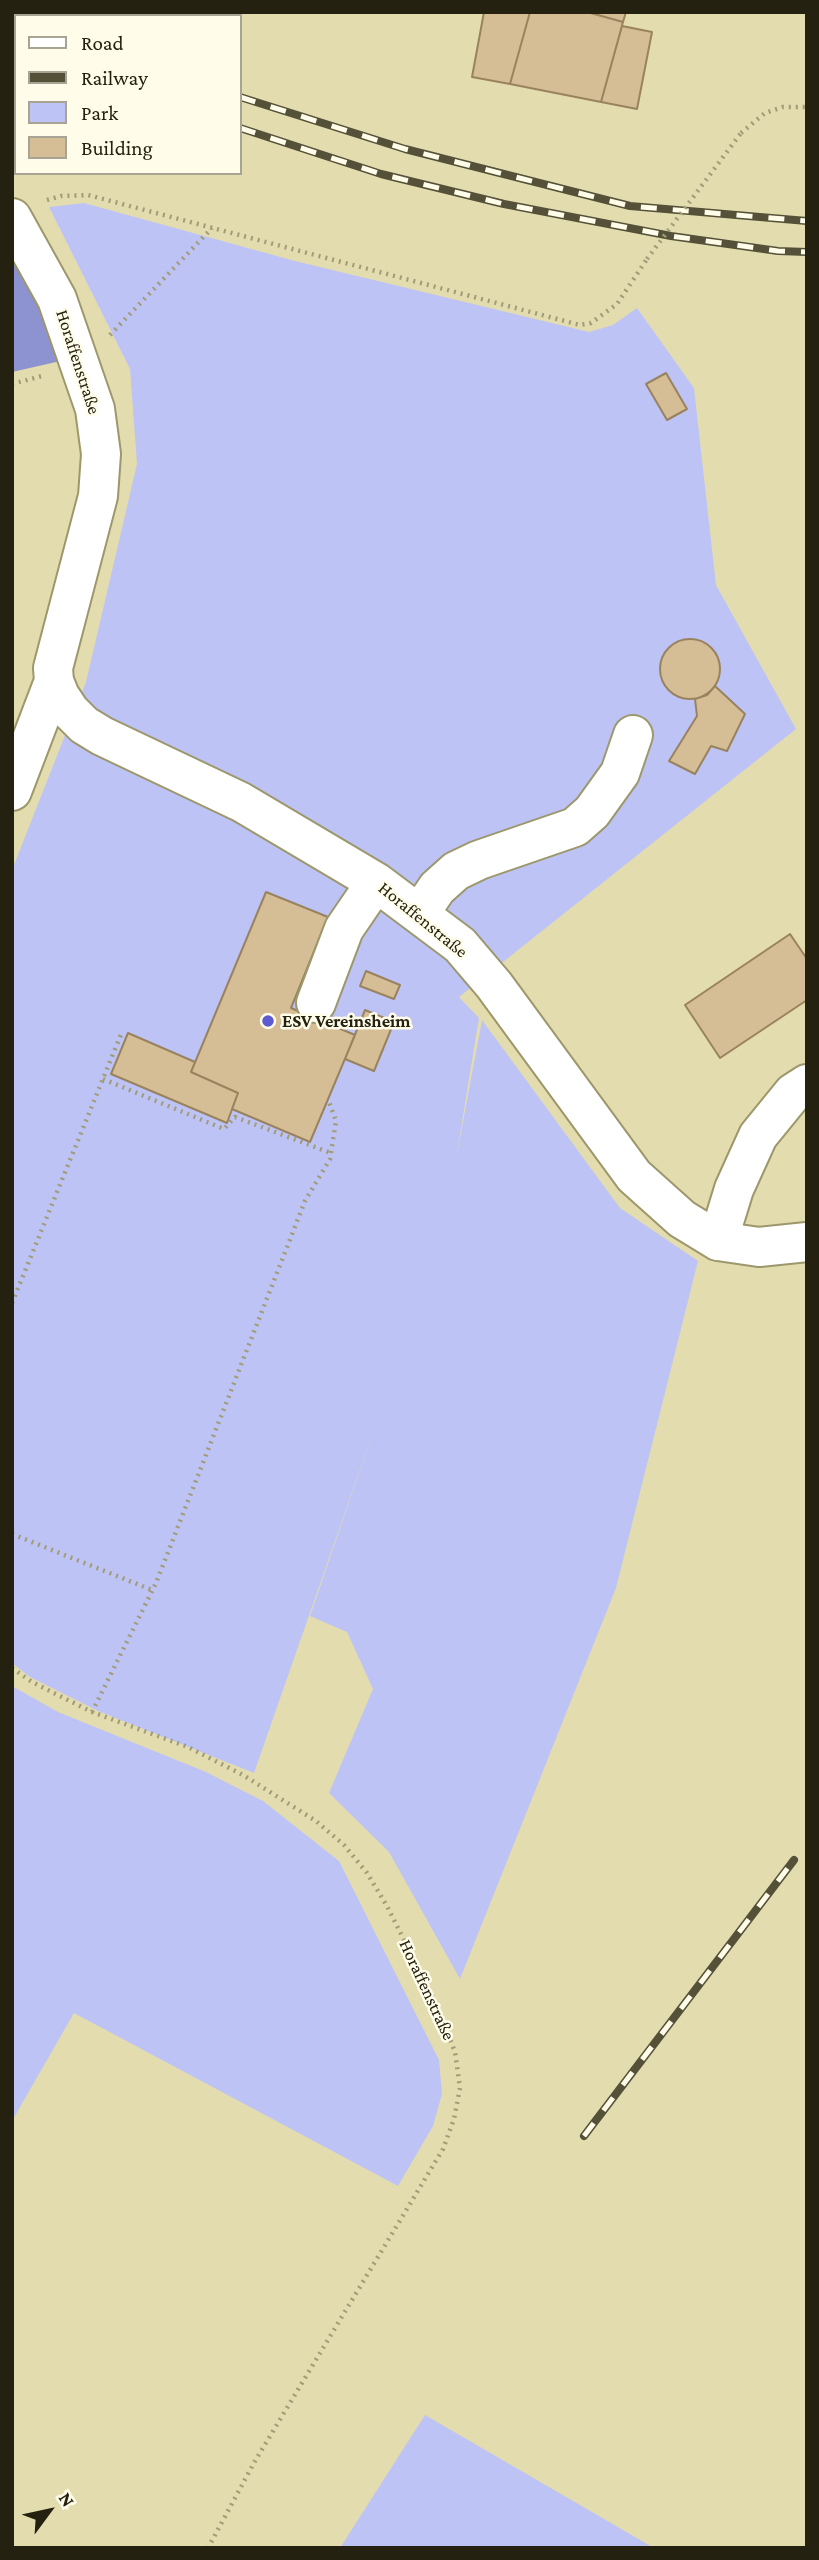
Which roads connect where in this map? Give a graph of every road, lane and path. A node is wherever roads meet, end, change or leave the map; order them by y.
1 (807, 107) edge
2 (12, 218) edge
3 (212, 228) junction
4 (81, 365) junction
5 (54, 681) junction
6 (633, 735) dead end
7 (12, 791) edge
8 (376, 882) junction
9 (420, 914) junction
10 (316, 1003) dead end
11 (122, 1032) dead end
12 (103, 1079) junction
13 (807, 1084) edge
14 (328, 1099) dead end
15 (331, 1153) junction
16 (718, 1241) junction
17 (807, 1242) edge
18 (12, 1303) edge
19 (12, 1534) edge
20 (152, 1590) junction
21 (12, 1668) edge
22 (92, 1712) junction
23 (208, 2548) edge

1 - 3 path, bridge
2 - 3 path
2 - 4 street, Horaffenstraße
3 - 4 path
4 - 5 street, Horaffenstraße
5 - 7 street, Horaffenstraße
5 - 8 street, Horaffenstraße
6 - 9 street
8 - 9 street, Horaffenstraße
8 - 10 street
9 - 16 street, Horaffenstraße
11 - 12 path
12 - 15 path
12 - 18 path
13 - 16 street
14 - 15 path
15 - 20 path
16 - 17 street, Horaffenstraße
19 - 20 path
20 - 22 path
21 - 22 path, Horaffenstraße
22 - 23 path, Horaffenstraße

